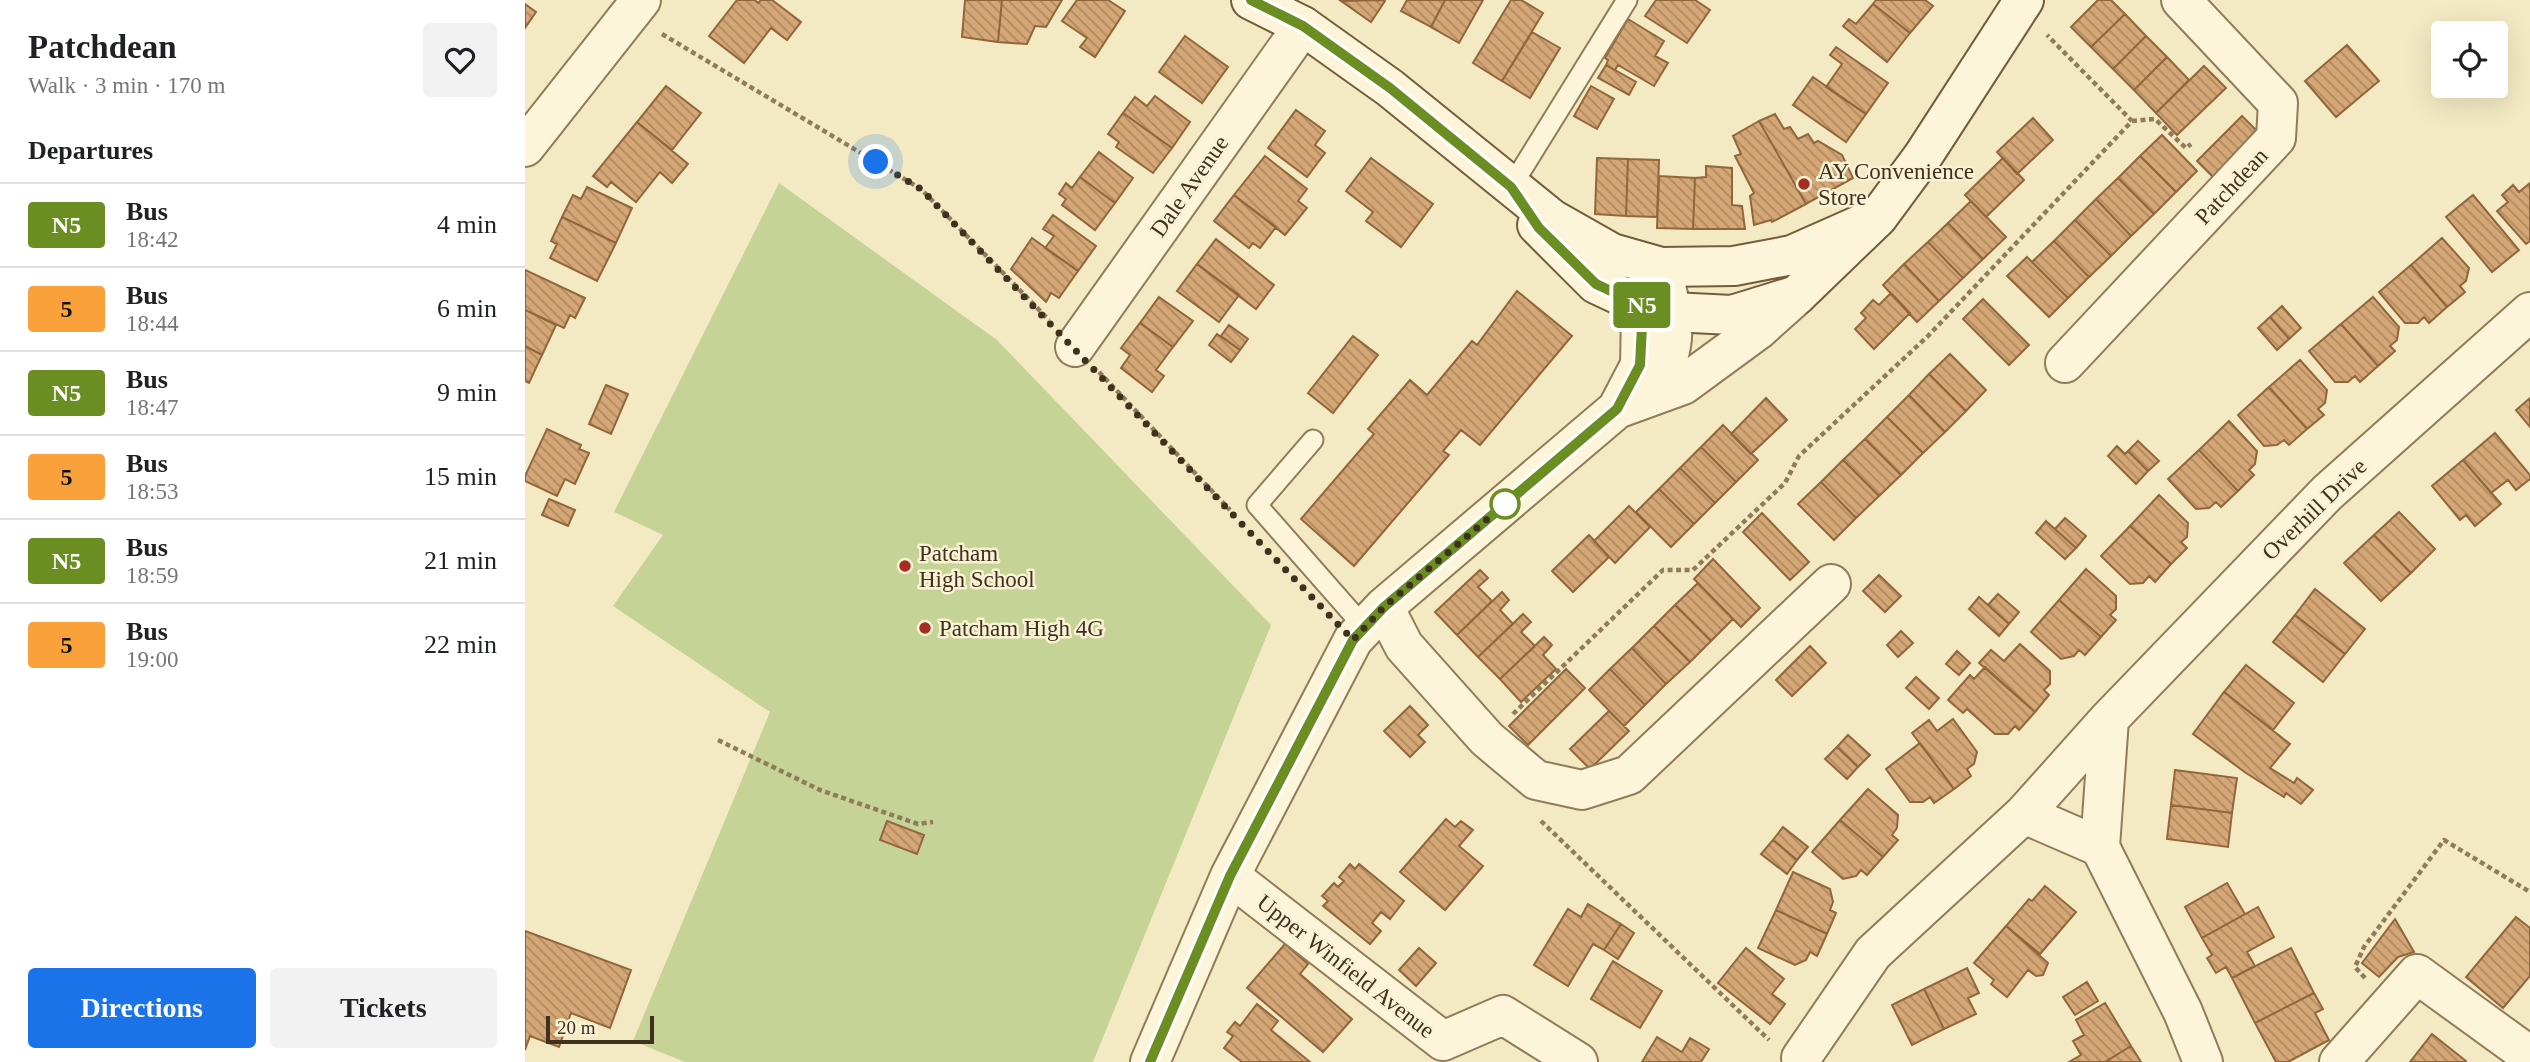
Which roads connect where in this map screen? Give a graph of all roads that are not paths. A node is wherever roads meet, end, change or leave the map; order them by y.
1 (1627, 0) edge
2 (2181, 0) edge
3 (1261, 2) edge
4 (2022, 4) edge
5 (635, 8) edge
6 (1303, 26) junction
7 (525, 147) edge
8 (1511, 187) junction
9 (1878, 217) junction
10 (1661, 267) junction
11 (1797, 295) junction
12 (1658, 309) junction
13 (2530, 312) edge
14 (1075, 347) road end
15 (2065, 363) dead end
16 (1654, 394) junction
17 (1617, 409) junction
18 (1313, 440) dead end
19 (1831, 584) dead end
20 (1374, 617) junction
21 (2109, 719) junction
22 (2024, 814) junction
23 (2100, 847) junction
24 (1230, 876) junction
25 (1437, 1051) edge
26 (2530, 1056) edge
27 (1801, 1058) road end
28 (1150, 1062) edge
29 (1578, 1062) edge
30 (2203, 1062) edge
31 (2339, 1062) edge

1 - 8 lane
2 - 15 street, Patchdean
3 - 6 street
4 - 9 street
5 - 7 street
6 - 8 street
6 - 14 street, Dale Avenue
8 - 10 street
8 - 12 street
9 - 10 street
9 - 11 street
10 - 12 street
11 - 12 street
11 - 16 street
12 - 16 street
12 - 17 street
13 - 21 street, Overhill Drive
16 - 17 street
17 - 20 street
18 - 20 lane
19 - 20 street
20 - 24 street
21 - 22 street, Overhill Drive
21 - 23 street
22 - 23 street
22 - 27 street, Overhill Drive
23 - 30 street
24 - 25 street, Upper Winfield Avenue
24 - 28 street
25 - 29 street
26 - 31 street

